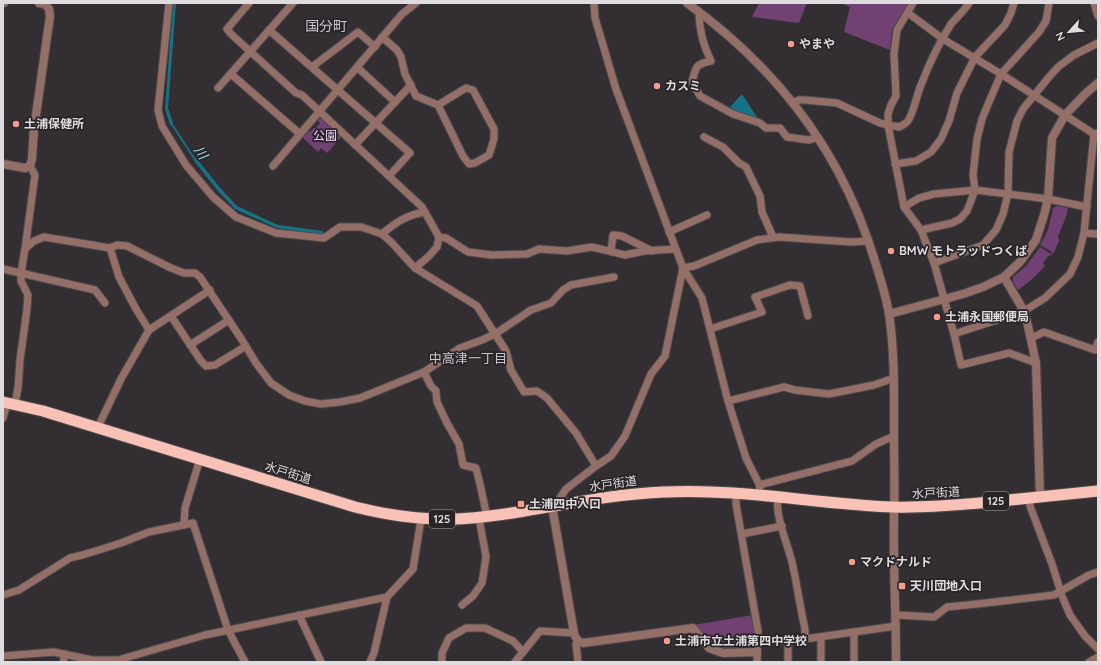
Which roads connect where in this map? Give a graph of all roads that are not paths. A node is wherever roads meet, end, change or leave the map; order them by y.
1 (38, 3) edge
2 (169, 3) edge
3 (249, 3) edge
4 (293, 3) edge
5 (416, 3) edge
6 (594, 3) edge
7 (686, 3) edge
8 (913, 3) edge
9 (969, 3) edge
10 (1014, 3) edge
11 (1049, 3) edge
12 (1094, 3) edge
13 (699, 12) junction
14 (908, 13) junction
15 (1098, 16) edge
16 (269, 30) junction
17 (382, 38) junction
18 (943, 39) junction
19 (1098, 43) edge
20 (375, 47) junction
21 (250, 52) junction
22 (975, 57) junction
23 (312, 67) junction
24 (357, 67) junction
25 (231, 74) junction
26 (1001, 74) junction
27 (1098, 83) edge
28 (411, 85) junction
29 (218, 88) dead end
30 (338, 90) junction
31 (1035, 95) junction
32 (395, 102) junction
33 (793, 103) junction
34 (438, 106) junction
35 (320, 111) junction
36 (1065, 115) junction
37 (376, 123) junction
38 (888, 125) junction
39 (1096, 133) edge
40 (300, 134) junction
41 (818, 136) junction
42 (704, 137) dead end
43 (355, 145) junction
44 (3, 164) edge
45 (895, 164) junction
46 (30, 166) junction
47 (273, 166) dead end
48 (389, 176) junction
49 (974, 190) junction
50 (1008, 194) junction
51 (1048, 199) junction
52 (904, 207) junction
53 (1087, 207) junction
54 (425, 212) junction
55 (707, 215) dead end
56 (921, 230) junction
57 (669, 232) junction
58 (1084, 233) junction
59 (382, 234) junction
60 (1098, 234) edge
61 (439, 236) junction
62 (773, 238) junction
63 (868, 241) junction
64 (110, 248) junction
65 (25, 249) junction
66 (675, 249) junction
67 (611, 251) junction
68 (652, 251) junction
69 (934, 263) junction
70 (415, 268) junction
71 (683, 268) junction
72 (3, 269) edge
73 (21, 273) junction
74 (1004, 276) junction
75 (614, 277) dead end
76 (210, 290) junction
77 (945, 300) junction
78 (105, 303) dead end
79 (1024, 311) junction
80 (888, 314) junction
81 (171, 316) junction
82 (808, 316) dead end
83 (229, 320) junction
84 (710, 329) junction
85 (149, 330) junction
86 (495, 334) junction
87 (954, 334) junction
88 (1031, 338) junction
89 (1098, 342) edge
90 (190, 345) junction
91 (246, 346) junction
92 (1036, 363) junction
93 (424, 372) junction
94 (894, 378) junction
95 (728, 401) junction
96 (8, 403) edge
97 (3, 418) edge
98 (98, 427) junction
99 (894, 436) junction
100 (200, 459) junction
101 (596, 466) junction
102 (760, 491) junction
103 (1098, 491) edge
104 (736, 493) junction
105 (778, 497) junction
106 (1040, 497) junction
107 (1029, 498) junction
108 (556, 506) junction
109 (894, 507) junction
110 (483, 517) junction
111 (421, 519) junction
112 (184, 525) junction
113 (782, 526) junction
114 (742, 534) junction
115 (1098, 572) edge
116 (1061, 592) junction
117 (3, 594) edge
118 (387, 597) junction
119 (462, 605) dead end
120 (299, 615) junction
121 (896, 615) junction
122 (896, 626) junction
123 (228, 630) junction
124 (854, 632) junction
125 (576, 637) junction
126 (820, 637) junction
127 (806, 639) junction
128 (758, 641) junction
129 (788, 641) junction
130 (1098, 649) edge
131 (523, 652) junction
132 (757, 652) junction
133 (65, 654) junction
134 (3, 656) edge
135 (1098, 657) edge
136 (93, 661) edge
137 (119, 661) edge
138 (63, 662) edge
139 (245, 662) edge
140 (321, 662) edge
141 (370, 662) edge
142 (442, 662) edge
143 (515, 662) edge
144 (578, 662) edge
145 (757, 662) edge
146 (788, 662) edge
147 (821, 662) edge
148 (854, 662) edge
149 (896, 662) edge
150 (1088, 662) edge

1 - 46 street
2 - 59 street
3 - 21 street
4 - 16 street
5 - 17 street
6 - 57 street
7 - 13 street
8 - 14 street
9 - 18 street
10 - 22 street
11 - 26 street
12 - 15 street
13 - 33 street
13 - 41 street
14 - 18 street
14 - 38 street
16 - 21 street
16 - 23 street
17 - 20 street
17 - 28 street
18 - 22 street
18 - 38 street
19 - 31 street
20 - 23 street
20 - 24 street
21 - 25 street
21 - 35 street
22 - 26 street
22 - 45 street
23 - 30 street
24 - 30 street
24 - 32 street
25 - 29 street
25 - 40 street
26 - 31 street
26 - 49 street
27 - 36 street
28 - 32 street
28 - 34 street
30 - 35 street
30 - 37 street
31 - 36 street
31 - 50 street
32 - 37 street
33 - 38 street
33 - 41 street
34 - 34 street
35 - 40 street
35 - 43 street
36 - 39 street
36 - 51 street
37 - 43 street
37 - 48 street
38 - 45 street
39 - 53 street
40 - 47 street
41 - 63 street
42 - 62 street
43 - 48 street
44 - 46 street
45 - 52 street
46 - 65 street
48 - 54 street
49 - 50 street
49 - 52 street
49 - 56 street
50 - 51 street
50 - 69 street
51 - 53 street
51 - 74 street
52 - 56 street
53 - 58 street
54 - 59 street
54 - 61 street
55 - 57 street
56 - 69 street
57 - 66 street
58 - 60 street
58 - 79 street
59 - 70 street
61 - 67 street
61 - 70 street
62 - 63 street
62 - 71 street
63 - 80 street
64 - 65 street
64 - 76 street
64 - 85 street
65 - 73 street
66 - 68 street
66 - 71 street
67 - 68 street
67 - 68 street
69 - 77 street
70 - 86 street
71 - 84 street
71 - 101 street
72 - 73 street
73 - 78 street
73 - 96 street
74 - 77 street
74 - 79 street
75 - 86 street
76 - 81 street
76 - 83 street
77 - 80 street
77 - 87 street
79 - 87 street
79 - 88 street
80 - 94 street
81 - 85 street
81 - 90 street
82 - 84 street
83 - 90 street
83 - 91 street
84 - 95 street
85 - 98 street
86 - 93 street
86 - 101 street
87 - 92 street
88 - 89 street
88 - 92 street
90 - 91 street
91 - 93 street
92 - 106 street
93 - 110 street
94 - 95 street
94 - 99 street
95 - 102 street
96 - 97 street
96 - 98 highway, 水戸街道 / 125
98 - 100 highway, 水戸街道 / 125
99 - 102 street
99 - 109 street
100 - 111 highway, 水戸街道 / 125
100 - 112 street
101 - 108 street
102 - 104 highway, 水戸街道 / 125
102 - 105 highway, 水戸街道 / 125
103 - 106 highway, 水戸街道 / 125
104 - 108 highway, 水戸街道 / 125
104 - 114 street
105 - 109 highway, 水戸街道 / 125
105 - 113 street
106 - 107 highway, 水戸街道 / 125
107 - 109 highway, 水戸街道 / 125
107 - 116 street
108 - 110 highway, 水戸街道 / 125
108 - 125 street
109 - 121 street
110 - 111 highway, 水戸街道 / 125
110 - 119 street
111 - 118 street
112 - 117 street
112 - 123 street
113 - 114 street
113 - 127 street
114 - 128 street
115 - 116 street
116 - 121 street
116 - 130 street
118 - 120 street
118 - 141 street
120 - 123 street
120 - 140 street
121 - 122 street
122 - 124 street
122 - 149 street
123 - 137 street
123 - 139 street
124 - 126 street
124 - 148 street
125 - 131 street
125 - 132 street
125 - 144 street
126 - 127 street
126 - 147 street
127 - 129 street
128 - 129 street
128 - 132 street
129 - 146 street
131 - 142 street
131 - 143 street
132 - 145 street
133 - 134 street
133 - 136 street
133 - 138 street
135 - 150 street
136 - 137 street

